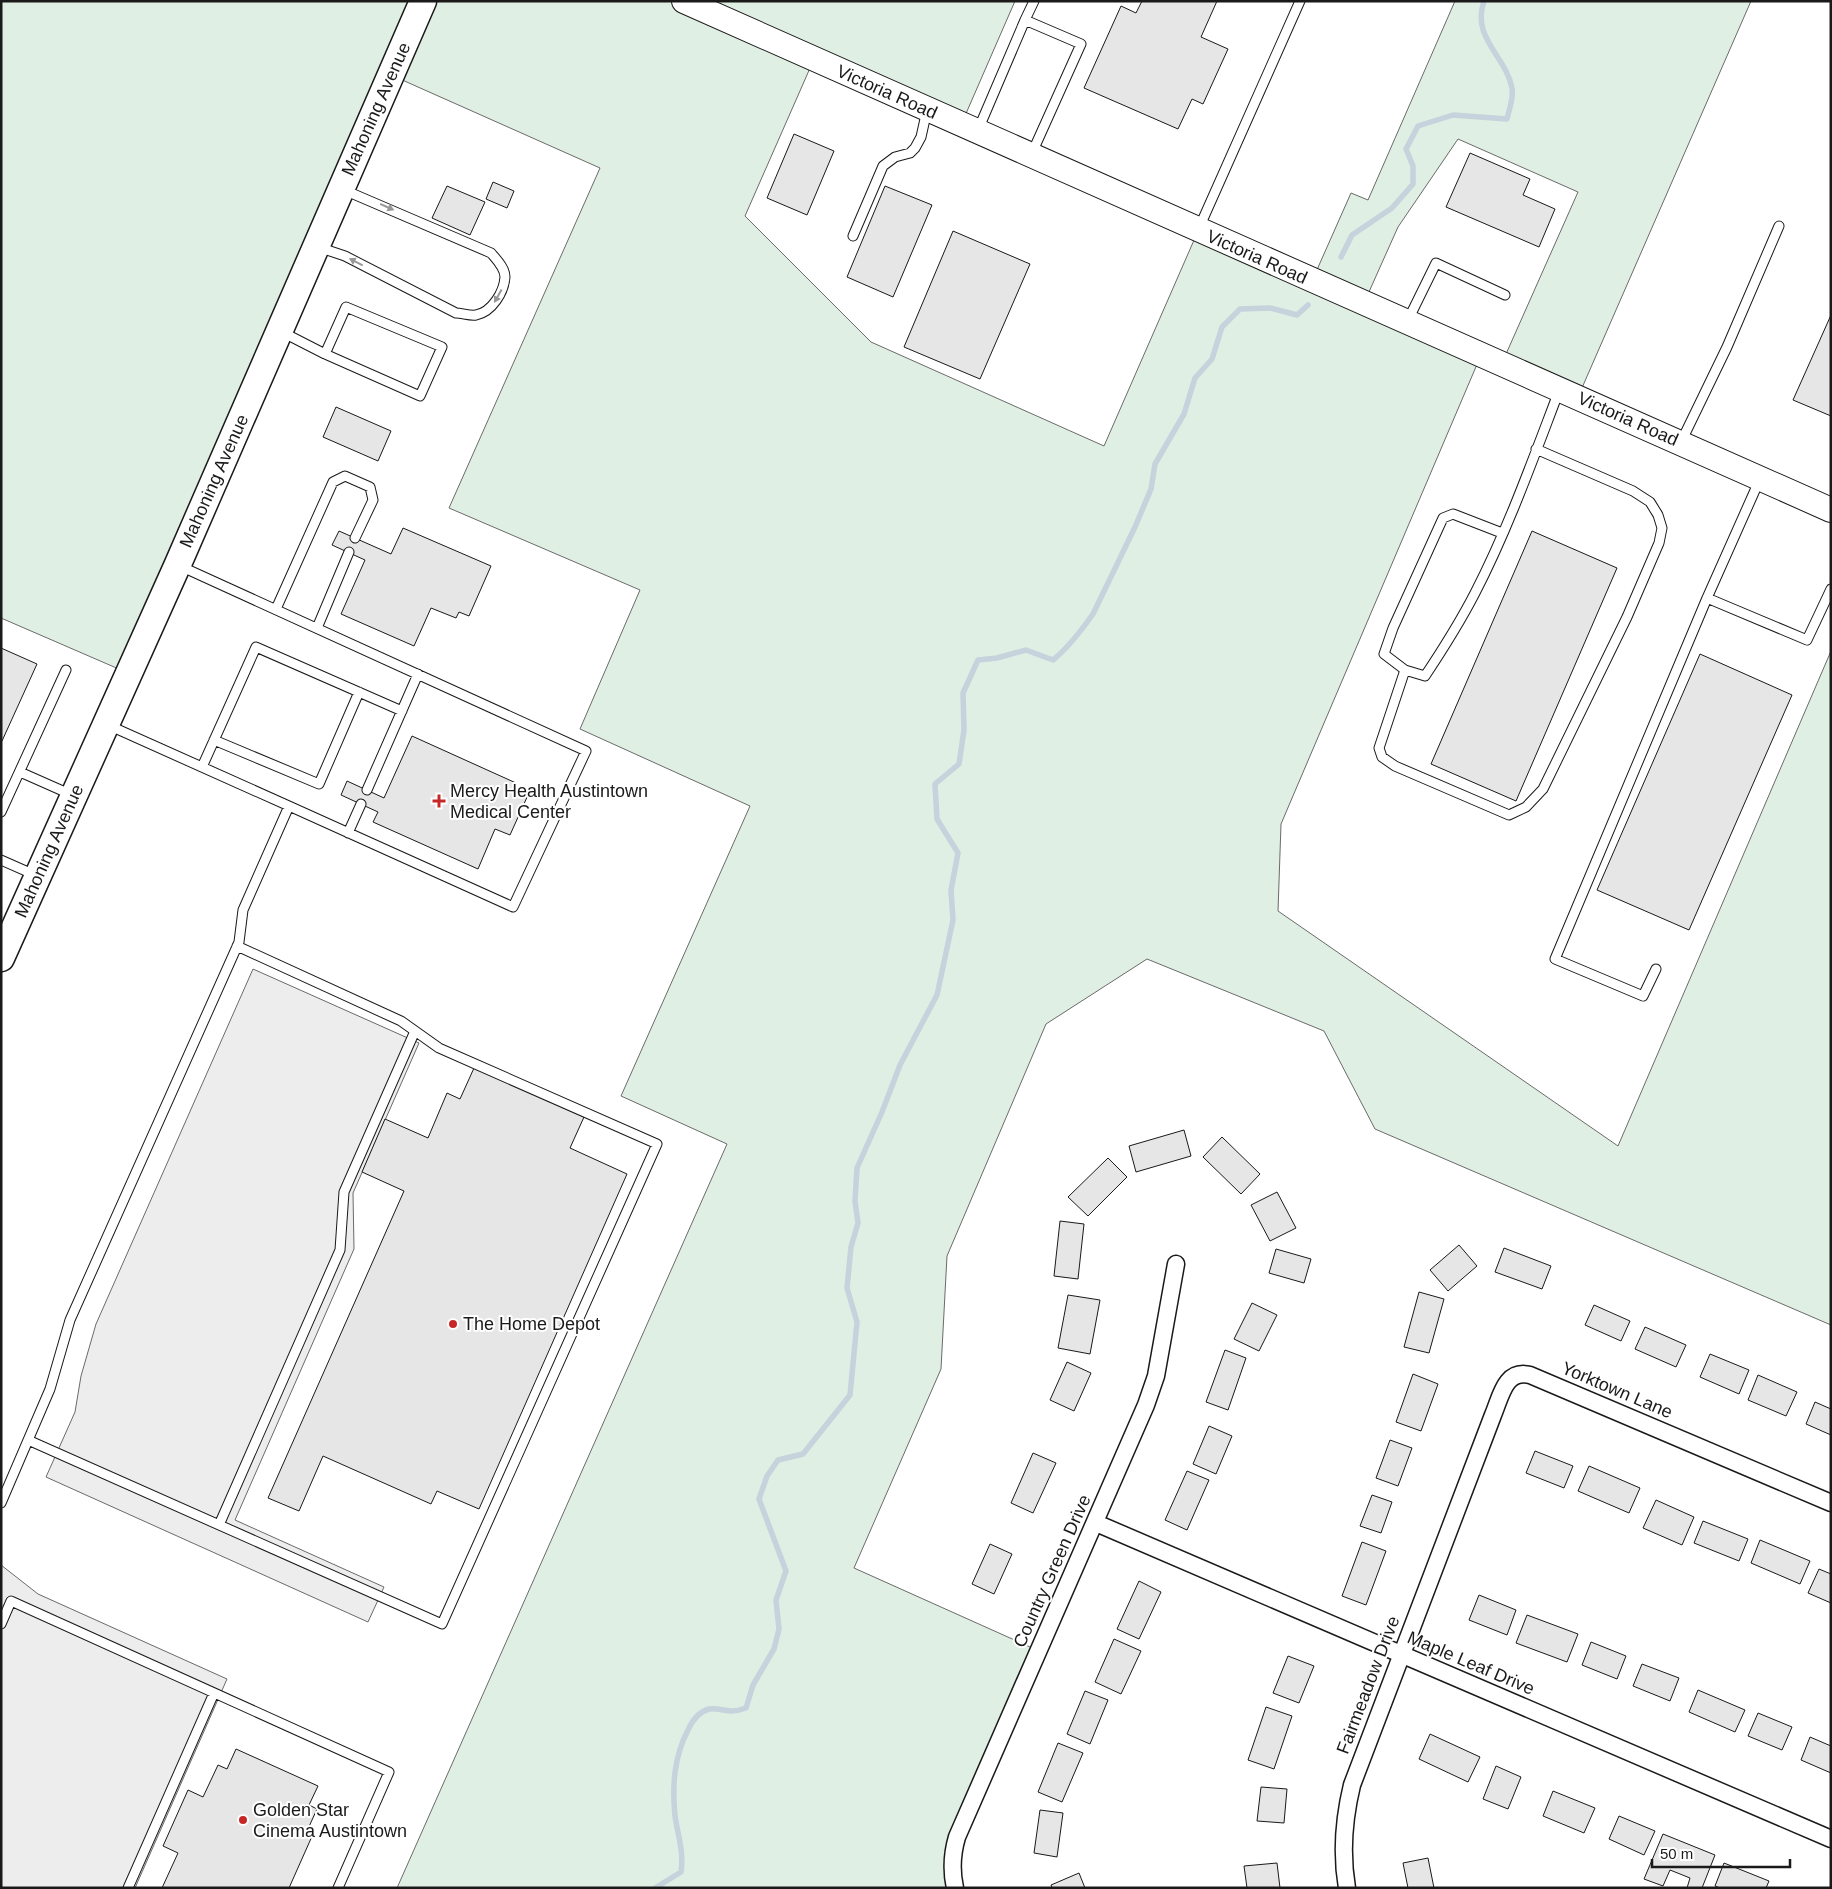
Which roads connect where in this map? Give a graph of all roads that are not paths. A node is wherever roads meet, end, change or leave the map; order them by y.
1 (423, 1) edge
2 (684, 1) edge
3 (1034, 1) edge
4 (1300, 1) edge
5 (1025, 20) junction
6 (928, 110) junction
7 (977, 132) junction
8 (1030, 156) junction
9 (341, 190) junction
10 (1779, 226) dead end
11 (1198, 231) junction
12 (853, 236) dead end
13 (316, 246) junction
14 (1505, 295) dead end
15 (1408, 321) junction
16 (280, 330) junction
17 (324, 354) junction
18 (1560, 389) junction
19 (1681, 443) junction
20 (1536, 450) junction
21 (1760, 479) junction
22 (1831, 510) edge
23 (1502, 533) junction
24 (356, 538) dead end
25 (349, 552) dead end
26 (178, 564) junction
27 (1831, 589) edge
28 (1707, 598) junction
29 (276, 610) junction
30 (317, 628) junction
31 (66, 670) dead end
32 (1405, 670) junction
33 (418, 674) junction
34 (359, 692) junction
35 (402, 711) junction
36 (106, 724) junction
37 (214, 740) junction
38 (202, 767) junction
39 (20, 772) junction
40 (367, 790) dead end
41 (73, 796) junction
42 (361, 804) dead end
43 (289, 806) junction
44 (1, 812) edge
45 (348, 833) junction
46 (1, 860) edge
47 (38, 876) junction
48 (237, 946) junction
49 (1, 958) edge
50 (1656, 969) dead end
51 (415, 1031) junction
52 (1176, 1264) dead end
53 (28, 1440) junction
54 (1459, 1502) joint
55 (1, 1503) edge
56 (1831, 1503) edge
57 (1096, 1524) junction
58 (219, 1525) junction
59 (1, 1624) edge
60 (1400, 1655) junction
61 (214, 1693) junction
62 (1831, 1839) edge
63 (128, 1888) edge
64 (338, 1888) edge
65 (955, 1888) edge
66 (1347, 1888) edge

1 - 9 main road, Mahoning Avenue
2 - 6 street, Victoria Road
3 - 5 lane
4 - 11 lane
5 - 7 lane
5 - 8 lane
6 - 7 street, Victoria Road
6 - 12 lane
7 - 8 street, Victoria Road
8 - 11 street, Victoria Road
9 - 13 main road, Mahoning Avenue
9 -> 13 lane
10 - 19 lane
11 - 15 street, Victoria Road
13 - 16 main road, Mahoning Avenue
14 - 15 lane
15 - 18 street, Victoria Road
16 - 17 lane
16 - 26 main road, Mahoning Avenue
17 - 17 lane
18 - 19 street, Victoria Road
18 - 20 lane
19 - 21 street, Victoria Road
20 - 23 lane
20 - 32 lane
21 - 22 street, Victoria Road
21 - 28 lane
23 - 32 lane
23 - 32 lane
24 - 29 lane
25 - 30 lane
26 - 29 lane
26 - 36 main road, Mahoning Avenue
27 - 28 lane
28 - 50 lane
29 - 30 lane
30 - 33 lane
31 - 39 lane
33 - 35 lane
33 - 45 lane
34 - 35 lane
34 - 37 lane
34 - 37 lane
35 - 40 lane
36 - 38 lane
36 - 41 main road, Mahoning Avenue
37 - 38 lane
38 - 43 lane
39 - 41 lane
39 - 44 lane
41 - 47 main road, Mahoning Avenue
42 - 45 lane
43 - 45 lane
43 - 48 lane
46 - 47 lane
47 - 49 main road, Mahoning Avenue
48 - 51 lane
48 - 53 lane
51 - 58 lane
51 - 58 lane
52 - 57 street, Country Green Drive
53 - 55 lane
53 - 58 lane
54 - 56 street, Yorktown Lane
54 - 60 street, Fairmeadow Drive
57 - 60 street, Maple Leaf Drive
57 - 65 street, Country Green Drive
59 - 61 lane
60 - 62 street, Maple Leaf Drive
60 - 66 street, Fairmeadow Drive
61 - 63 lane
61 - 64 lane

